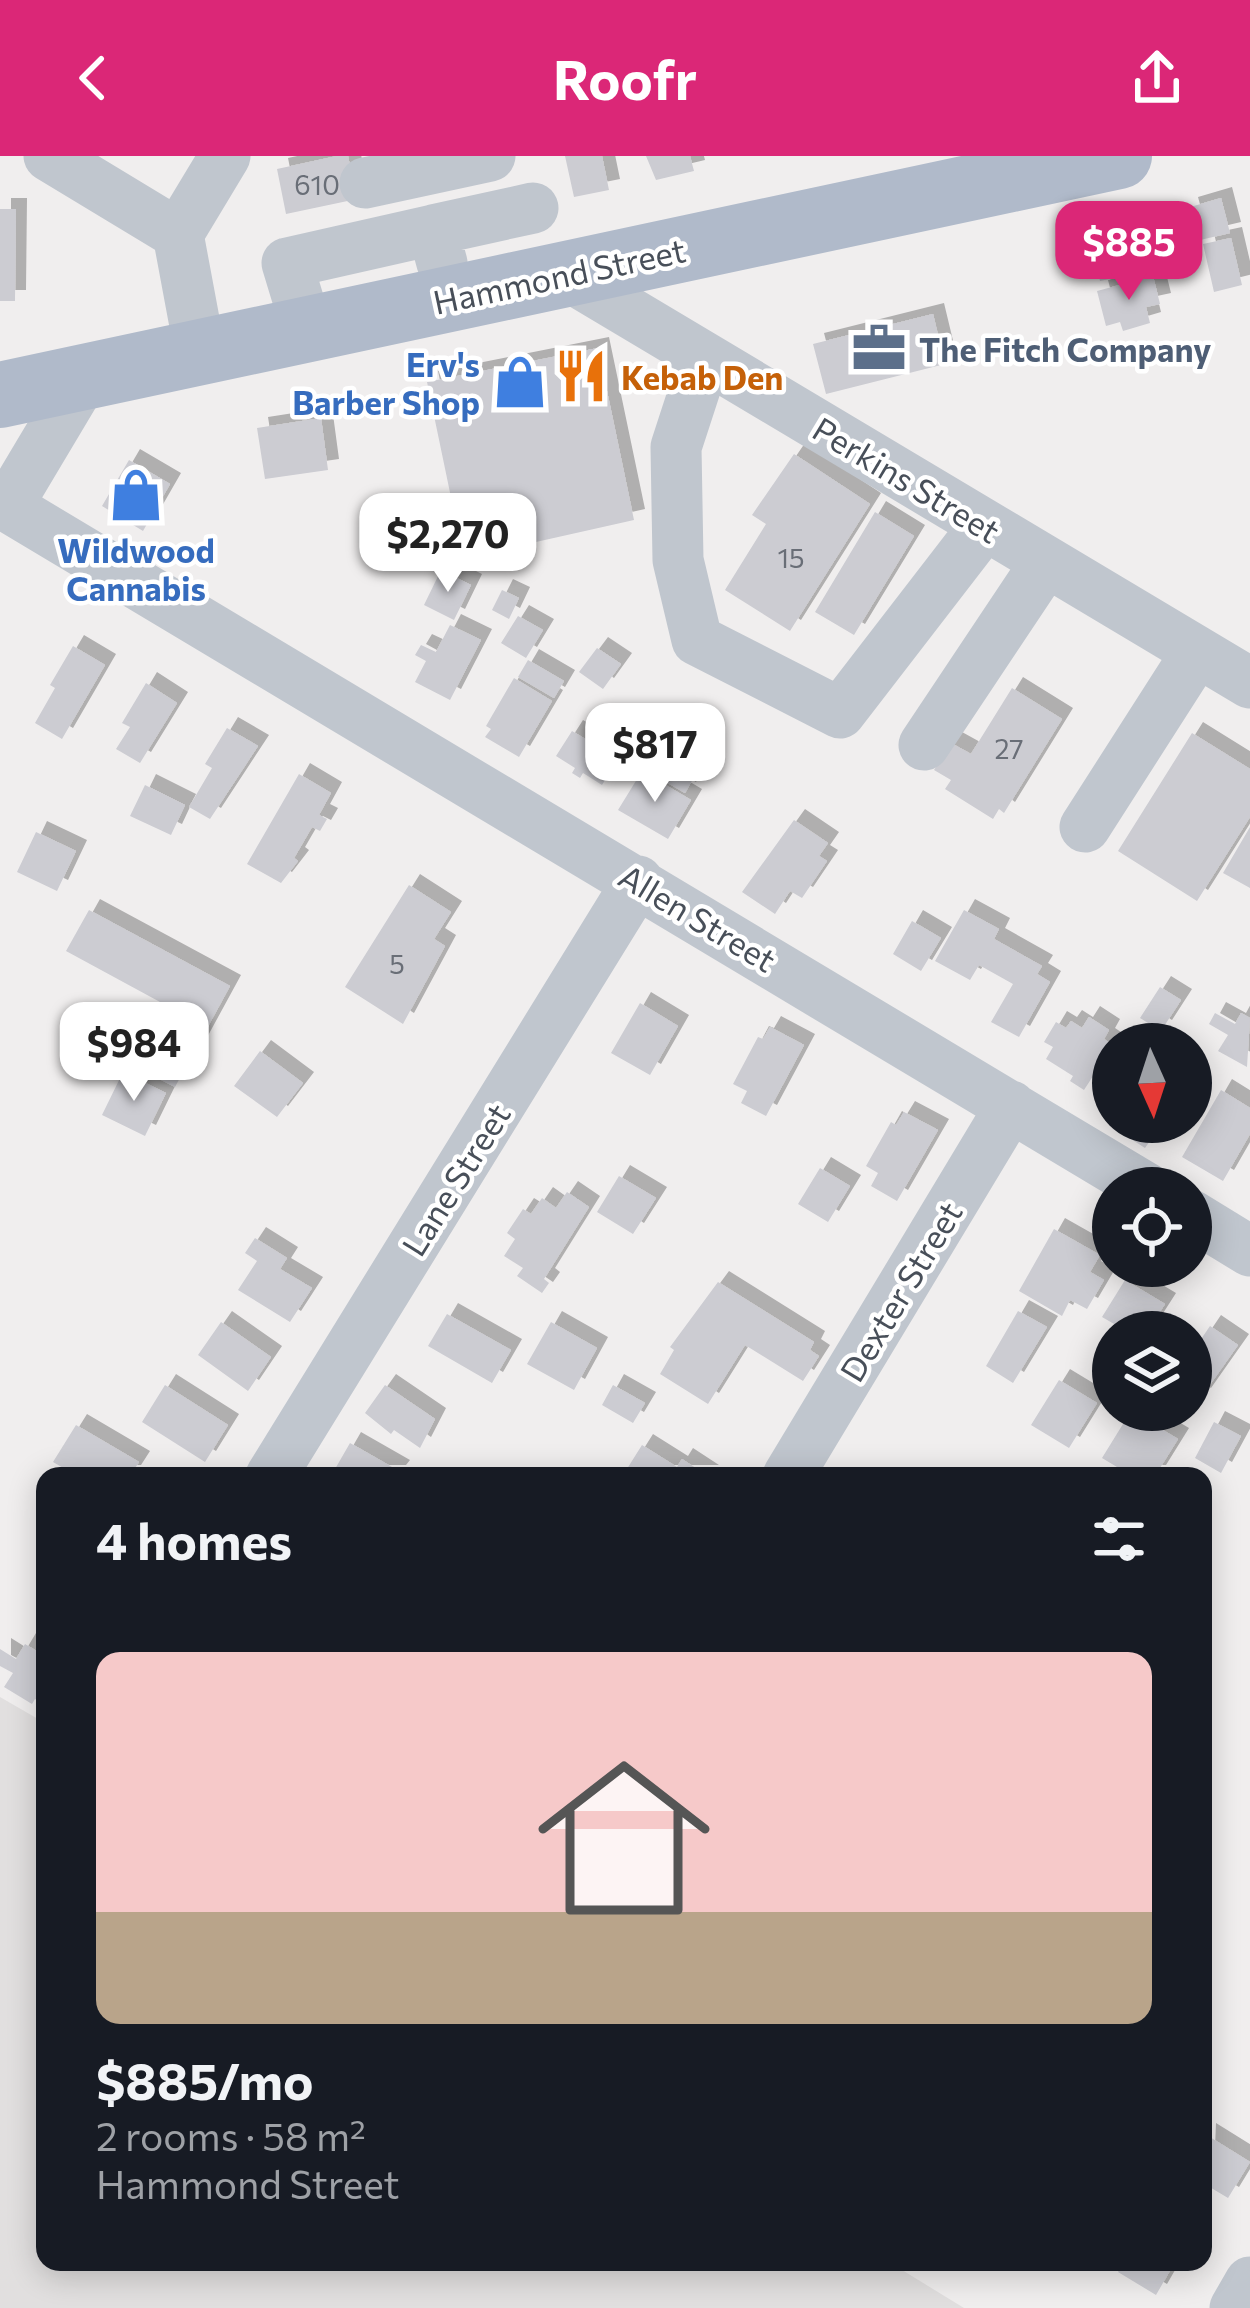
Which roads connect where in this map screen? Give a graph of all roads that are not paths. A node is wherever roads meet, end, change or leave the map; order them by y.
1 (49, 156) edge
2 (225, 156) edge
3 (490, 156) edge
4 (520, 156) edge
5 (1119, 156) edge
6 (364, 184) dead end
7 (533, 208) junction
8 (433, 230) junction
9 (178, 234) junction
10 (557, 276) junction
11 (451, 298) junction
12 (308, 329) junction
13 (200, 352) junction
14 (705, 358) junction
15 (85, 376) junction
16 (0, 395) edge
17 (4, 503) edge
18 (985, 525) junction
19 (1046, 562) junction
20 (1197, 652) junction
21 (1250, 683) edge
22 (924, 745) dead end
23 (1085, 826) dead end
24 (638, 881) junction
25 (1011, 1106) junction
26 (1111, 1167) edge
27 (1212, 1229) edge
28 (1250, 1252) edge
29 (278, 1467) edge
30 (793, 1467) edge
31 (1250, 2282) edge
32 (1234, 2308) edge

1 - 9 street
2 - 9 street
3 - 6 street
4 - 7 street
5 - 10 main road, Hammond Street
7 - 8 street
7 - 10 street
8 - 11 street
8 - 12 street
9 - 13 street
10 - 11 main road, Hammond Street
10 - 14 street, Perkins Street
11 - 12 main road, Hammond Street
12 - 13 main road, Hammond Street
13 - 15 main road, Hammond Street
14 - 18 street, Perkins Street
14 - 18 street
15 - 16 main road, Hammond Street
15 - 17 street
17 - 24 street, Allen Street
18 - 19 street, Perkins Street
19 - 20 street, Perkins Street
19 - 22 street
20 - 21 street, Perkins Street
20 - 23 street
24 - 25 street, Allen Street
24 - 29 street, Lane Street
25 - 26 street, Allen Street
25 - 30 street, Dexter Street
27 - 28 street
31 - 32 street

